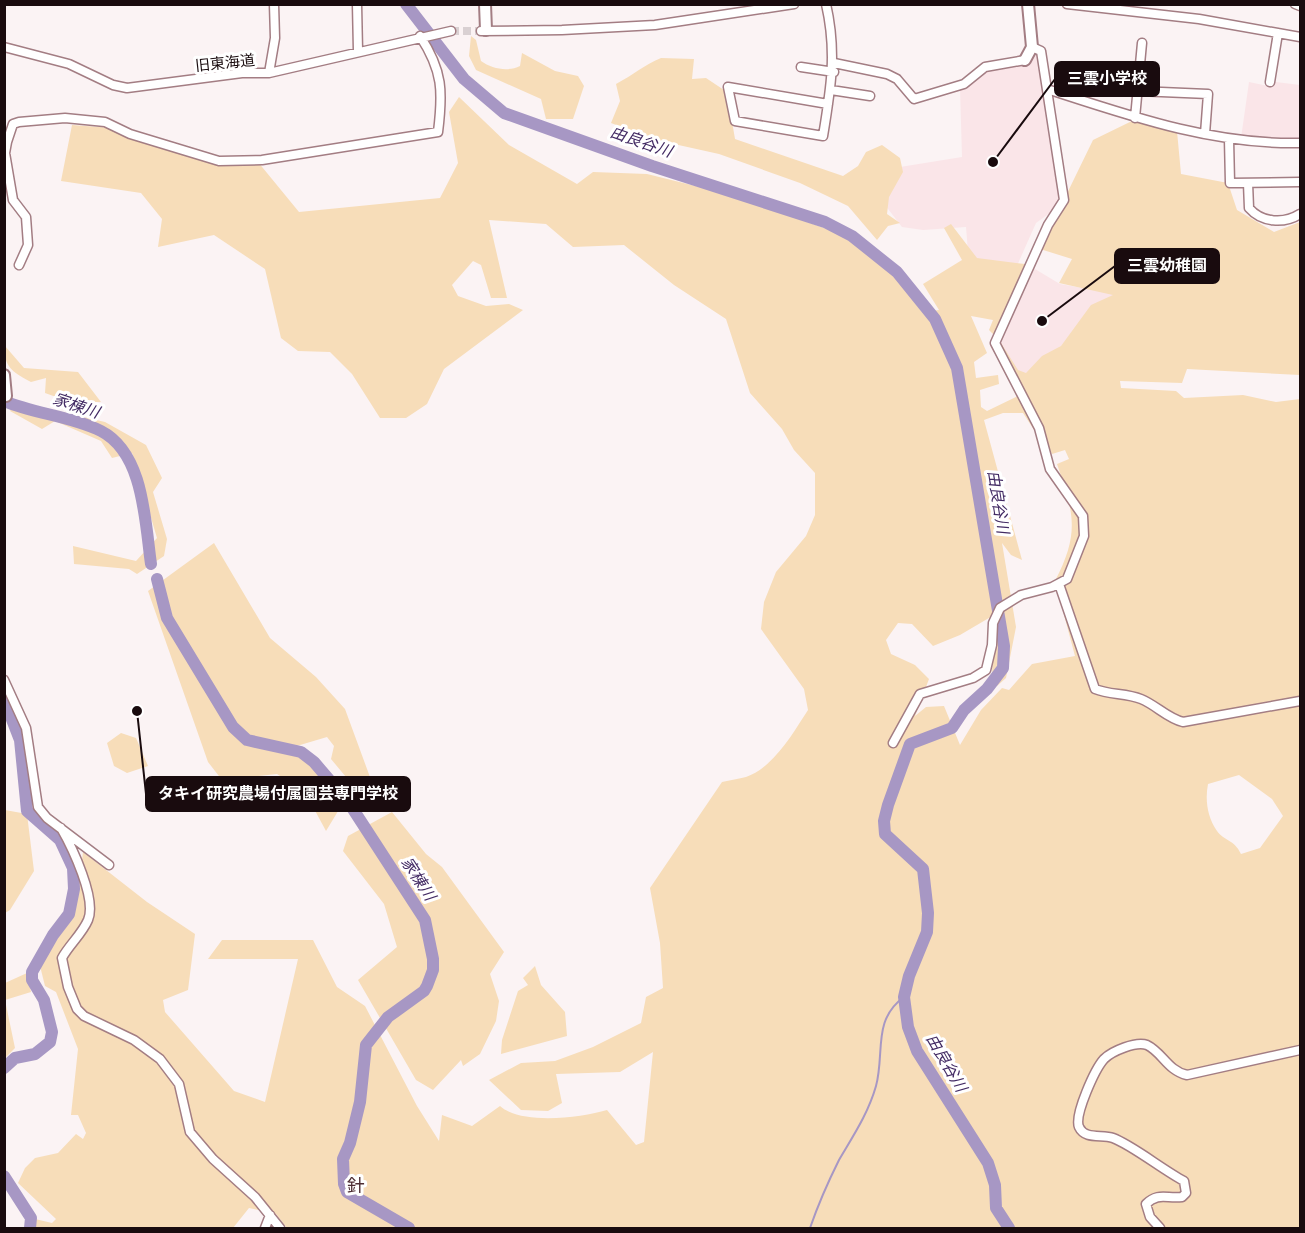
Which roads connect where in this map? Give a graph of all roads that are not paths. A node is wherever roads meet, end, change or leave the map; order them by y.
1 (274, 4) edge
2 (357, 4) edge
3 (485, 4) edge
4 (794, 4) edge
5 (826, 4) edge
6 (1028, 4) edge
7 (1067, 4) edge
8 (1295, 4) edge
9 (1300, 6) edge
10 (752, 7) edge
11 (483, 30) joint
12 (451, 31) tunnel mouth
13 (1278, 33) junction
14 (422, 35) junction
15 (1300, 37) edge
16 (1142, 43) dead end
17 (4, 47) edge
18 (1032, 47) junction
19 (358, 51) junction
20 (1025, 60) joint
21 (801, 67) dead end
22 (834, 67) junction
23 (269, 73) junction
24 (1270, 82) dead end
25 (1138, 87) junction
26 (1047, 89) junction
27 (831, 90) junction
28 (870, 96) dead end
29 (1075, 98) junction
30 (828, 104) junction
31 (1136, 118) junction
32 (1205, 134) junction
33 (1229, 140) junction
34 (6, 142) edge
35 (1300, 143) edge
36 (8, 179) edge
37 (1300, 182) edge
38 (1248, 183) junction
39 (1300, 214) edge
40 (19, 264) dead end
41 (4, 375) edge
42 (5, 399) edge
43 (1059, 584) junction
44 (4, 680) edge
45 (1300, 701) edge
46 (893, 743) dead end
47 (61, 828) junction
48 (110, 866) dead end
49 (1300, 1050) edge
50 (270, 1215) junction
51 (265, 1228) edge
52 (280, 1228) edge
53 (1160, 1228) edge

1 - 23 street
2 - 19 street
3 - 11 street
4 - 10 street
5 - 22 street
6 - 18 street
7 - 13 street
8 - 9 street
10 - 11 street
12 - 14 street, 旧東海道
13 - 15 street
13 - 24 street
14 - 19 street, 旧東海道
14 - 34 street
16 - 25 street
17 - 23 street, 旧東海道
18 - 20 street
18 - 26 street
19 - 23 street, 旧東海道
20 - 22 street
21 - 22 street
22 - 27 street
25 - 29 street
25 - 31 street
25 - 32 street
26 - 29 street
26 - 43 street
27 - 28 street
27 - 30 street
29 - 31 street
30 - 30 street
31 - 32 street
32 - 33 street
33 - 35 street
33 - 38 street
34 - 36 street
36 - 40 street
37 - 38 street
38 - 39 street
41 - 42 street
43 - 45 street
43 - 46 street
44 - 47 street
47 - 48 street
47 - 50 street
49 - 53 street
50 - 51 street
50 - 52 street

